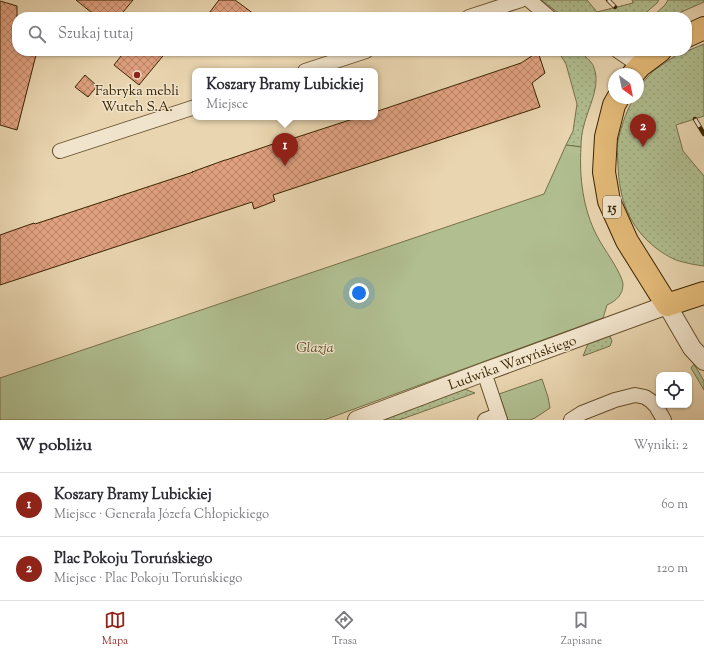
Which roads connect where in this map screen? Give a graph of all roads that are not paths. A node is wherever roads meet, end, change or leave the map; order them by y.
1 (521, 0) edge
2 (530, 0) edge
3 (484, 12) edge
4 (543, 12) edge
5 (704, 28) edge
6 (692, 34) edge
7 (350, 56) edge
8 (623, 56) edge
9 (654, 56) edge
10 (313, 68) edge
11 (634, 68) edge
12 (639, 68) edge
13 (615, 104) edge
14 (192, 108) edge
15 (60, 151) dead end
16 (704, 293) edge
17 (667, 305) junction
18 (704, 361) edge
19 (484, 372) junction
20 (494, 418) edge
21 (357, 420) edge
22 (571, 420) edge
23 (664, 420) edge

1 - 3 street
2 - 4 street
5 - 6 main road
7 - 10 street
8 - 11 street
9 - 12 main road
13 - 17 main road, 15
14 - 15 street
16 - 17 main road
17 - 18 street
17 - 19 street, Ludwika Waryńskiego
19 - 20 street
19 - 21 street, Ludwika Waryńskiego
22 - 23 street

